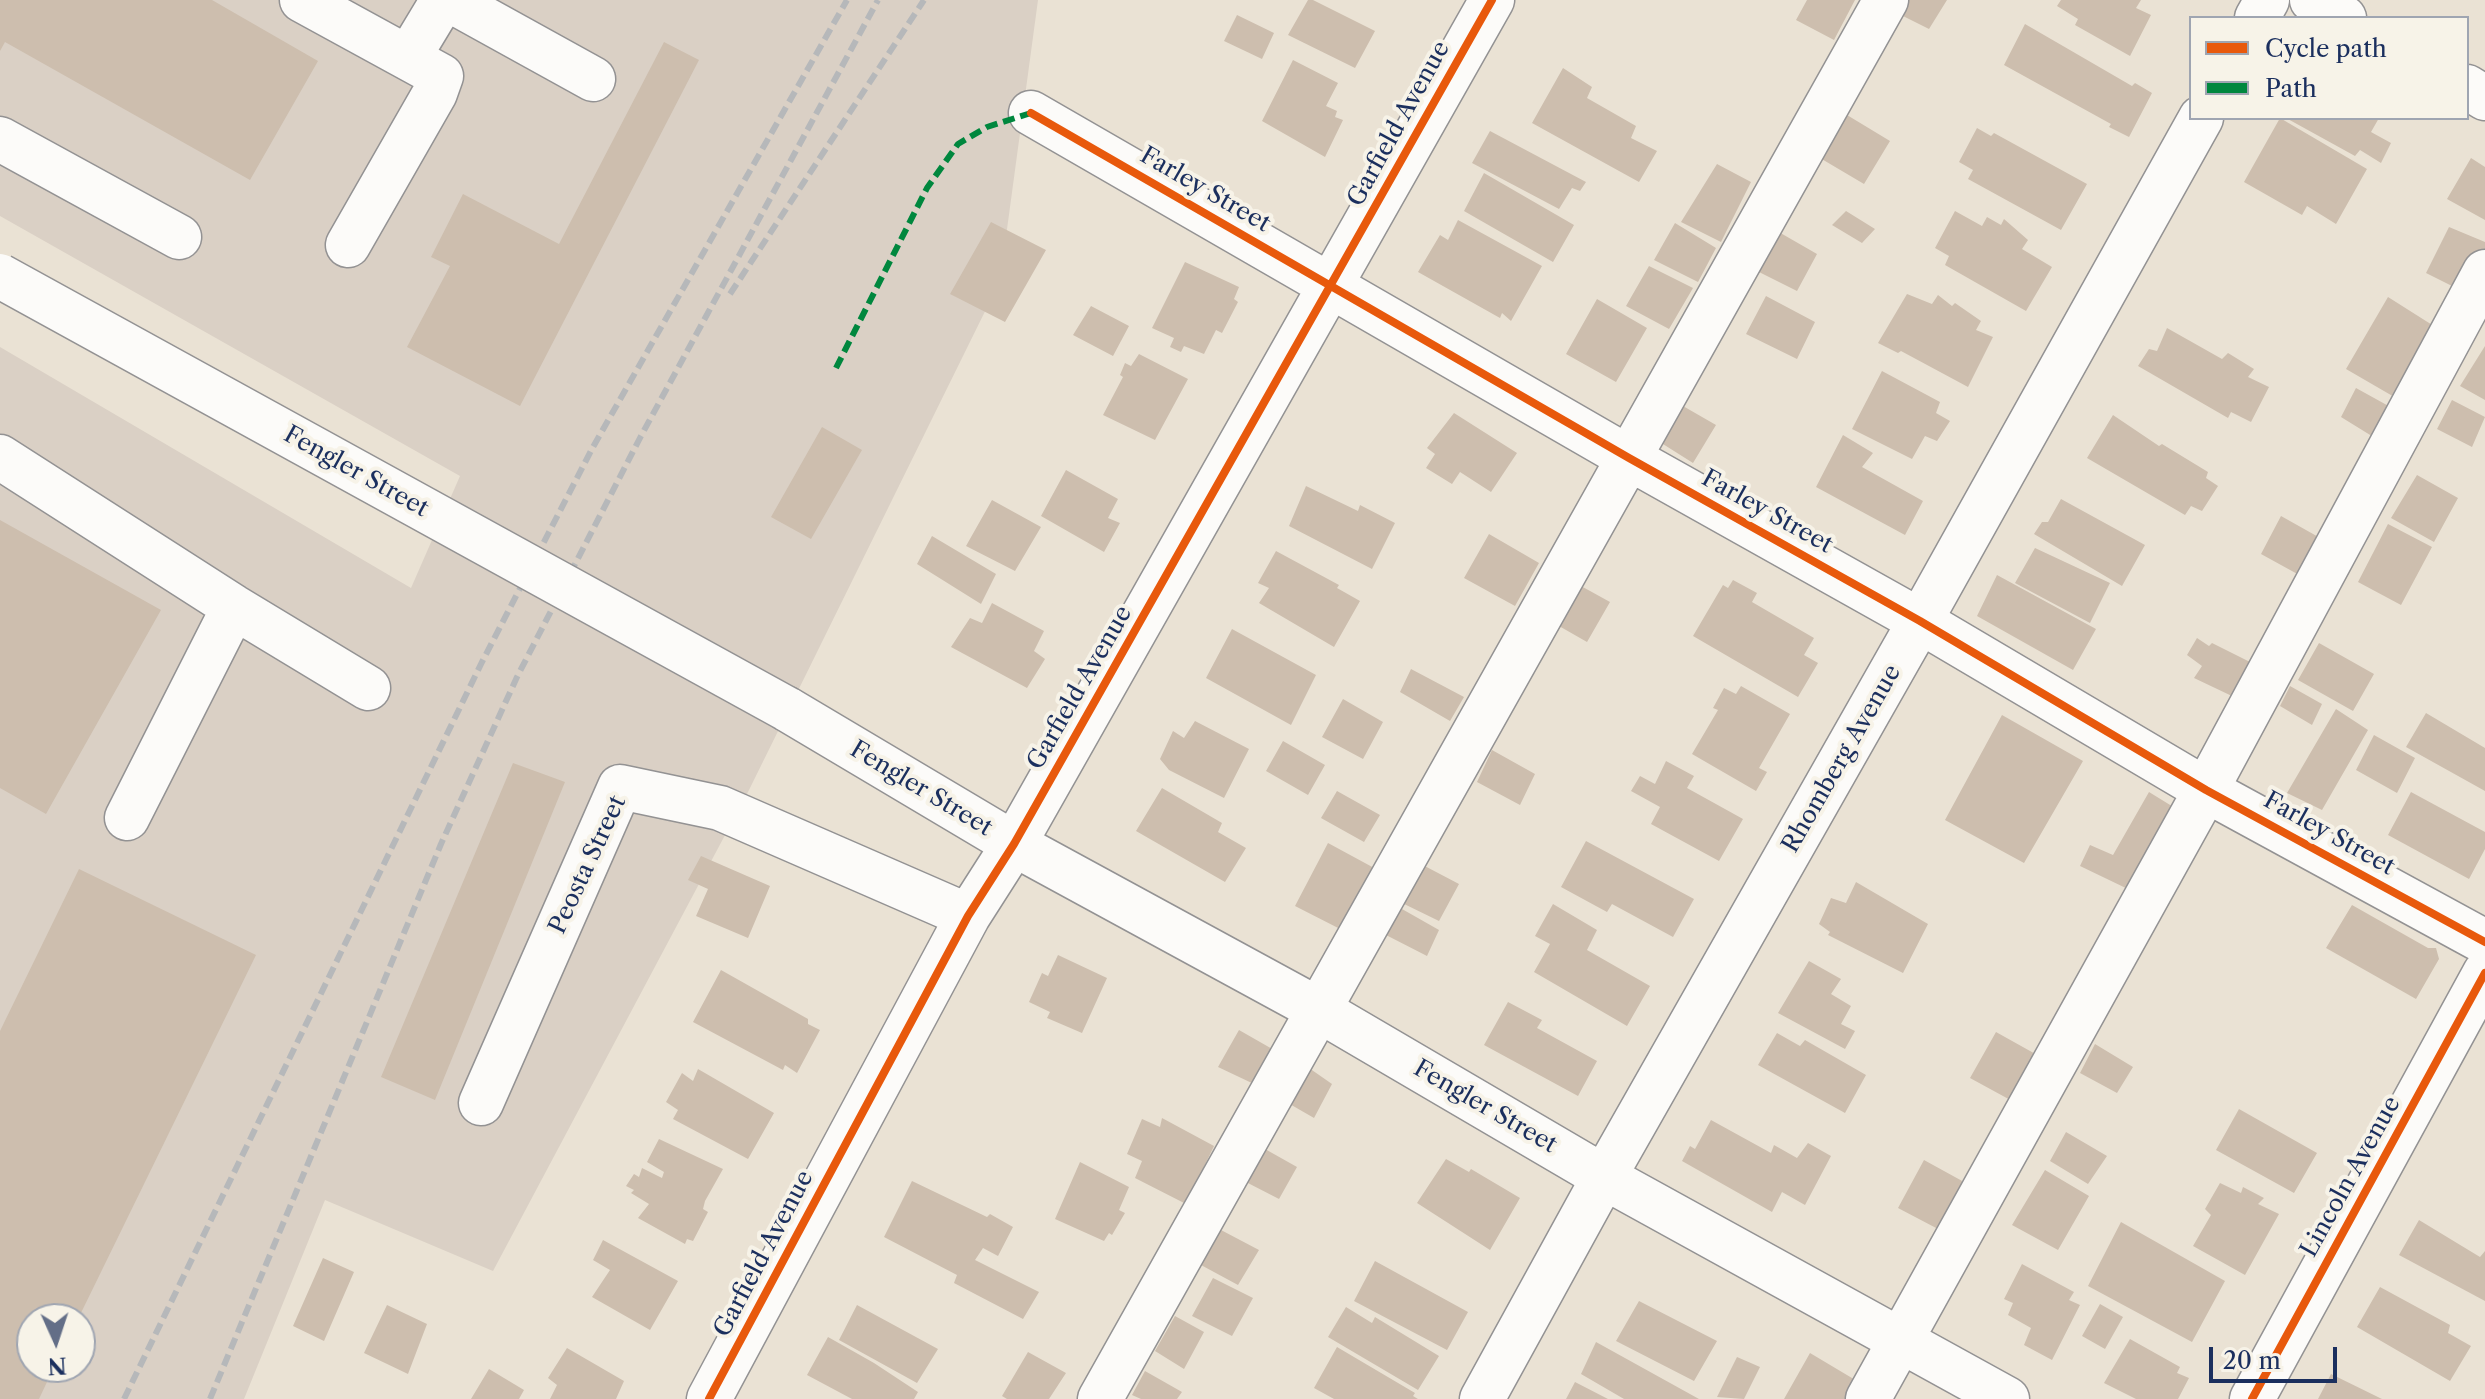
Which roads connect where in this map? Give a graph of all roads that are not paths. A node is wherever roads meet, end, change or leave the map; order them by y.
1 (302, 0) edge
2 (443, 0) edge
3 (450, 0) edge
4 (1492, 0) edge
5 (1886, 0) edge
6 (2312, 0) edge
7 (2340, 16) edge
8 (408, 58) junction
9 (593, 79) dead end
10 (1031, 113) dead end
11 (2200, 120) edge
12 (0, 139) edge
13 (179, 237) dead end
14 (348, 245) dead end
15 (2485, 272) edge
16 (0, 276) edge
17 (1331, 285) junction
18 (0, 457) edge
19 (1629, 458) junction
20 (234, 607) junction
21 (1920, 621) junction
22 (368, 688) dead end
23 (2206, 790) junction
24 (127, 818) dead end
25 (1014, 844) junction
26 (968, 916) junction
27 (2485, 942) edge
28 (2485, 973) edge
29 (1319, 1010) junction
30 (481, 1103) dead end
31 (1604, 1177) junction
32 (1902, 1339) junction
33 (709, 1399) edge
34 (1100, 1399) edge
35 (1482, 1399) edge
36 (1868, 1399) edge
37 (2007, 1399) edge
38 (2252, 1399) edge

1 - 8 street
2 - 8 street
3 - 9 street
4 - 17 street, Garfield Avenue
5 - 19 street
6 - 7 street
8 - 14 street
10 - 17 street, Farley Street
11 - 21 street, Rhomberg Avenue
12 - 13 street
15 - 23 street
16 - 25 street, Fengler Street, bridge
17 - 19 street, Farley Street
17 - 25 street, Garfield Avenue
18 - 20 street
19 - 21 street, Farley Street
19 - 29 street
20 - 22 street
20 - 24 street
21 - 23 street, Farley Street
21 - 31 street, Rhomberg Avenue
23 - 27 street, Farley Street
23 - 32 street
25 - 26 street, Garfield Avenue
25 - 29 street, Fengler Street
26 - 30 street, Peosta Street
26 - 33 street, Garfield Avenue
28 - 38 street, Lincoln Avenue
29 - 31 street, Fengler Street
29 - 34 street
31 - 32 street, Fengler Street
31 - 35 street, Rhomberg Avenue
32 - 36 street
32 - 37 street, Fengler Street

